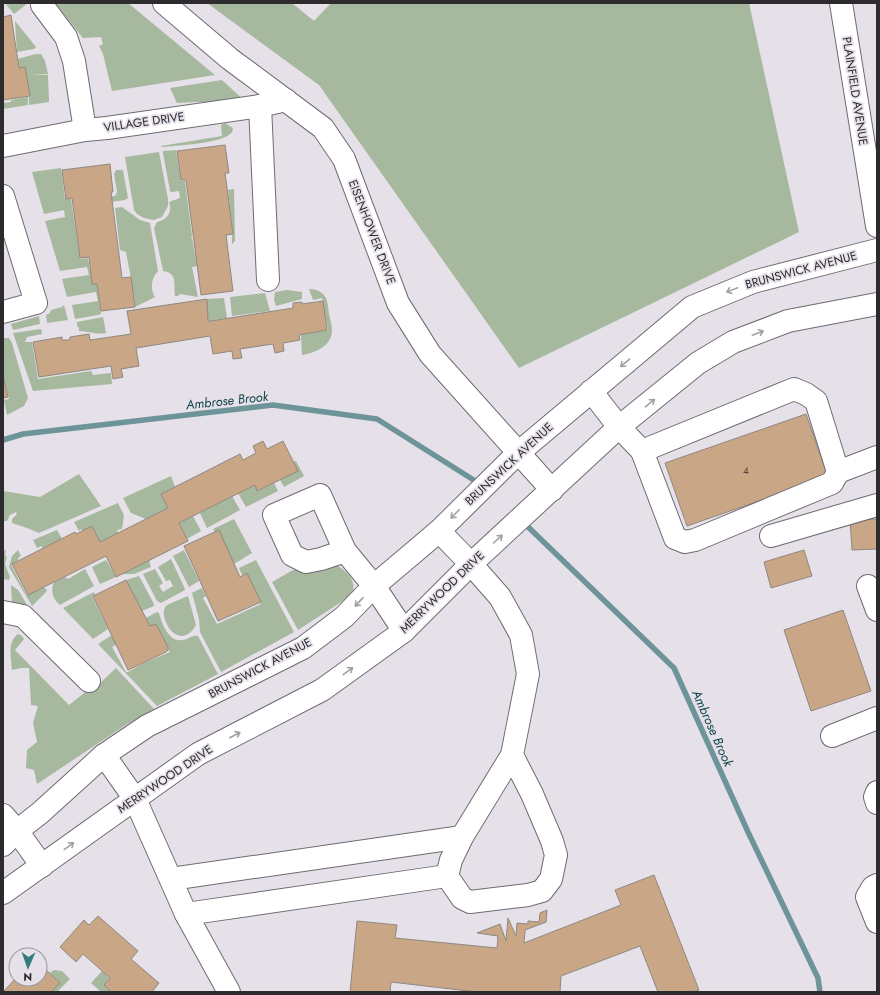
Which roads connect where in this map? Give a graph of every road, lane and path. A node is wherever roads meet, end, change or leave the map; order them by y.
1 (164, 3) edge
2 (841, 3) edge
3 (42, 5) dead end
4 (286, 100) junction
5 (260, 106) junction
6 (84, 130) junction
7 (3, 146) edge
8 (3, 196) edge
9 (877, 226) edge
10 (877, 250) edge
11 (268, 280) dead end
12 (877, 304) edge
13 (3, 312) edge
14 (591, 391) junction
15 (620, 427) junction
16 (642, 451) junction
17 (518, 453) junction
18 (877, 457) edge
19 (838, 472) junction
20 (552, 490) junction
21 (877, 506) edge
22 (439, 531) junction
23 (771, 536) dead end
24 (345, 551) dead end
25 (471, 564) junction
26 (374, 586) junction
27 (868, 586) dead end
28 (877, 610) edge
29 (3, 612) edge
30 (404, 631) junction
31 (89, 681) dead end
32 (877, 718) edge
33 (832, 736) dead end
34 (104, 755) junction
35 (512, 755) junction
36 (877, 792) edge
37 (134, 799) junction
38 (877, 804) edge
39 (8, 830) edge
40 (462, 837) junction
41 (42, 866) junction
42 (447, 876) junction
43 (170, 878) junction
44 (877, 886) edge
45 (3, 893) edge
46 (186, 914) junction
47 (877, 922) edge
48 (230, 992) edge

1 - 4 street, EISENHOWER DRIVE
2 - 9 street, PLAINFIELD AVENUE
3 - 6 street
4 - 5 street, VILLAGE DRIVE
4 - 17 street, EISENHOWER DRIVE
5 - 6 street, VILLAGE DRIVE
5 - 11 street
6 - 7 street, VILLAGE DRIVE
8 - 13 street
10 -> 14 street, BRUNSWICK AVENUE
15 -> 12 street, MERRYWOOD DRIVE
14 - 15 street
14 - 17 street, BRUNSWICK AVENUE
15 - 16 street
15 - 20 street, MERRYWOOD DRIVE
16 - 19 street
16 - 19 street
17 - 20 street, EISENHOWER DRIVE
17 -> 22 street, BRUNSWICK AVENUE
18 - 19 street
25 -> 20 street, MERRYWOOD DRIVE
21 - 23 street
22 - 25 street
22 - 26 street, BRUNSWICK AVENUE
24 - 26 street
25 - 30 street, MERRYWOOD DRIVE
25 - 35 street
26 - 30 street
26 -> 34 street, BRUNSWICK AVENUE
27 - 28 street
29 - 31 street
37 -> 30 street, MERRYWOOD DRIVE
32 - 33 street
34 - 37 street
34 - 39 street, BRUNSWICK AVENUE
35 - 40 street
35 - 42 street
36 - 38 street
41 -> 37 street, MERRYWOOD DRIVE
37 - 43 street
39 - 41 street
40 - 42 street
40 - 43 street
41 - 45 street, MERRYWOOD DRIVE
42 - 46 street
43 - 46 street
44 - 47 street
46 - 48 street

